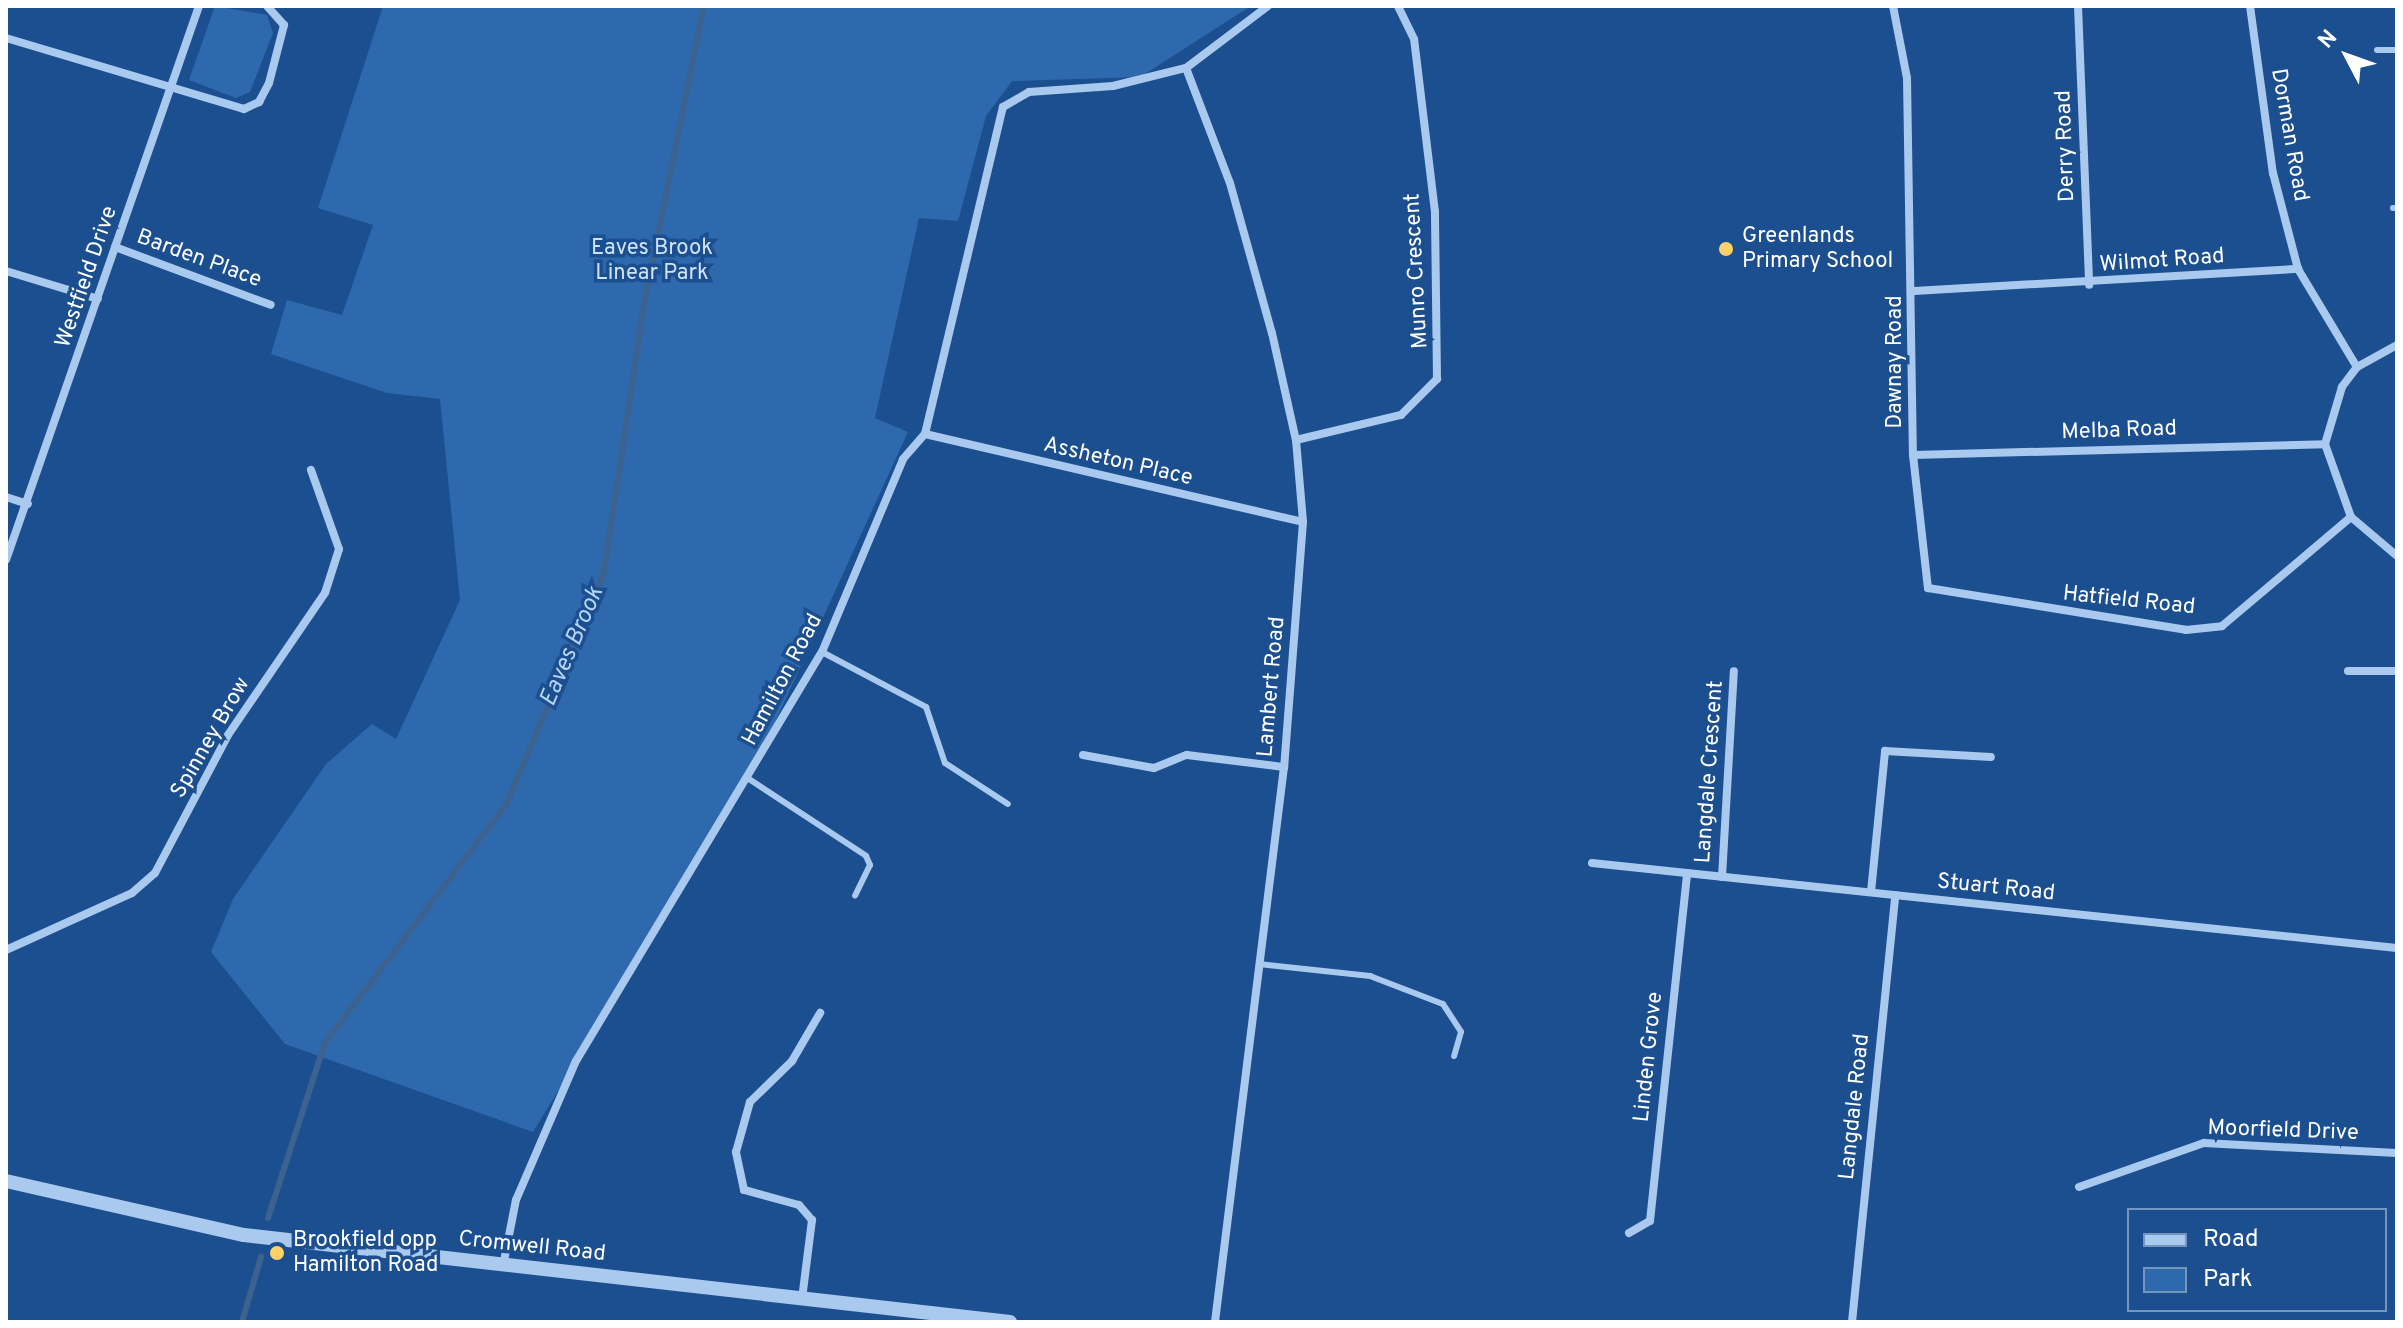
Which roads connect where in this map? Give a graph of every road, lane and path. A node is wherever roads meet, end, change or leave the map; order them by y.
1 (199, 6) edge
2 (267, 6) edge
3 (1268, 6) edge
4 (1398, 6) edge
5 (1893, 6) edge
6 (2078, 6) edge
7 (2250, 6) edge
8 (6, 38) edge
9 (2377, 50) dead end
10 (2397, 50) edge
11 (1186, 68) junction
12 (169, 89) junction
13 (115, 247) junction
14 (2298, 269) junction
15 (6, 271) edge
16 (2089, 285) junction
17 (1914, 291) junction
18 (98, 299) junction
19 (271, 305) dead end
20 (2397, 345) edge
21 (2357, 367) junction
22 (925, 434) junction
23 (1296, 440) junction
24 (2325, 444) junction
25 (1913, 455) junction
26 (311, 470) dead end
27 (6, 497) edge
28 (28, 504) junction
29 (2351, 517) junction
30 (1303, 522) junction
31 (2397, 556) edge
32 (6, 560) edge
33 (1923, 576) joint
34 (822, 652) junction
35 (1734, 671) dead end
36 (2348, 671) dead end
37 (2397, 671) edge
38 (1083, 755) dead end
39 (1991, 757) dead end
40 (1284, 767) junction
41 (749, 779) junction
42 (1008, 804) dead end
43 (1592, 863) dead end
44 (1687, 873) junction
45 (1722, 877) junction
46 (1871, 892) junction
47 (1895, 895) junction
48 (855, 896) dead end
49 (2397, 948) edge
50 (6, 950) edge
51 (1259, 964) junction
52 (820, 1013) dead end
53 (1454, 1056) dead end
54 (2397, 1153) edge
55 (6, 1181) edge
56 (2079, 1187) dead end
57 (1629, 1233) dead end
58 (503, 1267) junction
59 (802, 1299) junction
60 (1010, 1322) edge
61 (1215, 1322) edge
62 (1852, 1322) edge

1 - 12 street, Westfield Drive
2 - 12 street
3 - 11 street
4 - 23 street, Munro Crescent
5 - 17 street, Dawnay Road
6 - 16 street, Derry Road
7 - 14 street, Dorman Road
8 - 12 street
9 - 10 lane
11 - 22 street, Hamilton Road
11 - 23 street, Lambert Road
12 - 13 street, Westfield Drive
13 - 18 street, Westfield Drive
13 - 19 street, Barden Place
14 - 16 street, Wilmot Road
14 - 21 street
15 - 18 street
16 - 17 street, Wilmot Road
17 - 25 street, Dawnay Road
18 - 28 street, Westfield Drive
20 - 21 street
21 - 24 street
22 - 30 street, Assheton Place
22 - 34 street, Hamilton Road
23 - 30 street, Lambert Road
24 - 25 street, Melba Road
24 - 29 street
25 - 33 street, Dawnay Road
26 - 50 street, Spinney Brow
27 - 28 street
28 - 32 street, Westfield Drive
29 - 31 street
29 - 33 street, Hatfield Road
30 - 40 street, Lambert Road
34 - 41 street, Hamilton Road
34 - 42 lane
35 - 45 street, Langdale Crescent
36 - 37 street
38 - 40 street
39 - 46 street
40 - 51 street, Lambert Road
41 - 48 lane
41 - 58 street, Hamilton Road
43 - 44 street, Stuart Road
44 - 45 street, Stuart Road
44 - 57 street, Linden Grove
45 - 46 street, Stuart Road
46 - 47 street, Stuart Road
47 - 49 street, Stuart Road
47 - 62 street, Langdale Road
51 - 53 lane
51 - 61 street, Lambert Road
52 - 59 street
54 - 56 street, Moorfield Drive
55 - 58 street, Cromwell Road
58 - 59 street, Cromwell Road
59 - 60 street, Cromwell Road

